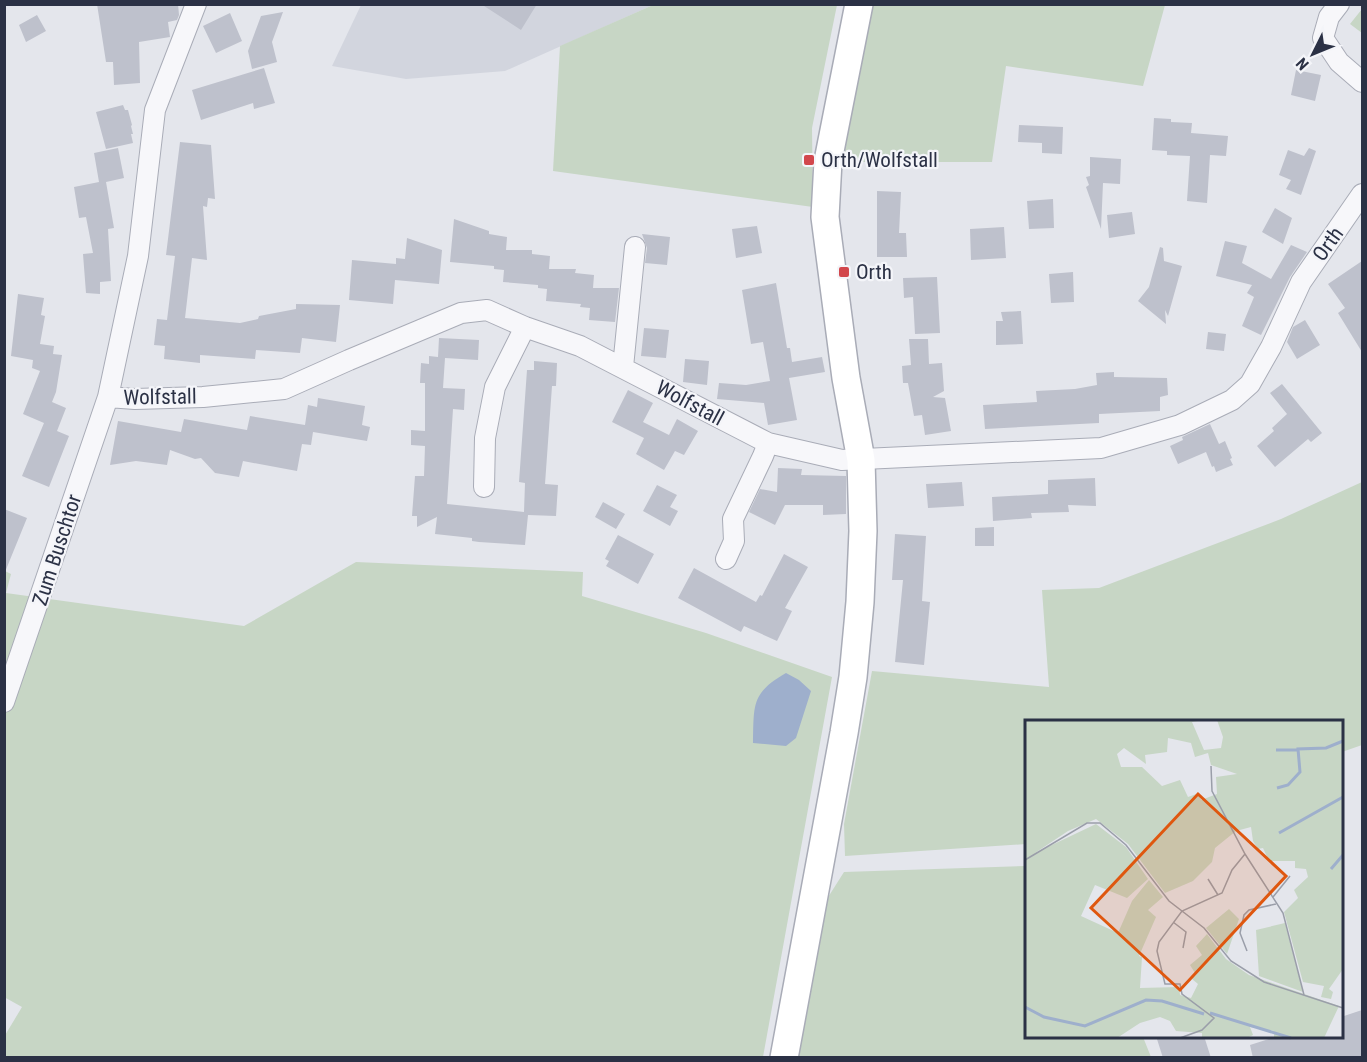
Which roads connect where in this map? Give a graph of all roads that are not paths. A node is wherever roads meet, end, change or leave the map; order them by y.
1 (196, 4) edge
2 (859, 4) edge
3 (1339, 4) edge
4 (1362, 82) edge
5 (1362, 194) edge
6 (635, 247) dead end
7 (525, 327) junction
8 (623, 367) junction
9 (108, 397) junction
10 (768, 443) junction
11 (861, 460) junction
12 (484, 487) dead end
13 (726, 559) dead end
14 (4, 702) edge
15 (784, 1058) edge

1 - 9 street, Wolfstall
2 - 11 main road
3 - 4 street
5 - 11 street, Orth
6 - 8 street
7 - 8 street, Wolfstall
7 - 9 street, Wolfstall
7 - 12 street
8 - 10 street, Wolfstall
9 - 14 street, Zum Buschtor
10 - 11 street, Wolfstall
10 - 13 street
11 - 15 main road

